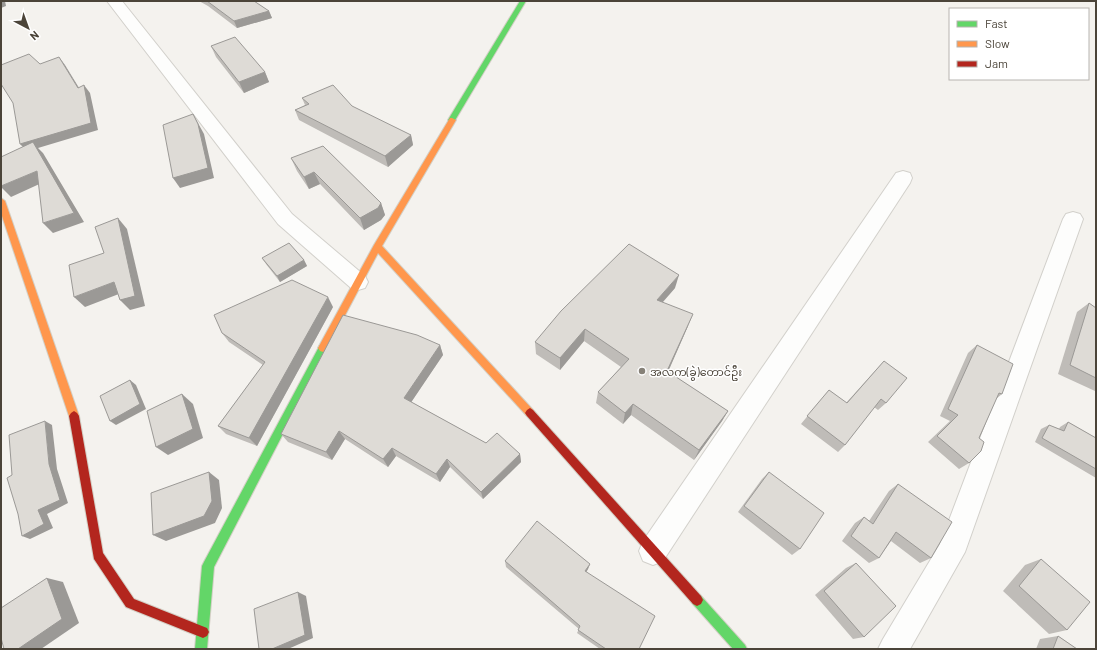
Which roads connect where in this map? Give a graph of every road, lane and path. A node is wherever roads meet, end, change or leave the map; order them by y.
1 (114, 1) edge
2 (522, 1) edge
3 (904, 178) dead end
4 (1, 201) edge
5 (1073, 219) dead end
6 (377, 247) junction
7 (358, 282) junction
8 (653, 551) junction
9 (203, 632) junction
10 (202, 649) edge
11 (740, 649) edge
12 (893, 649) edge

1 - 7 street
2 - 6 street
3 - 8 street
4 - 9 street
5 - 12 street
6 - 7 street
6 - 8 street
7 - 9 street
8 - 11 street
9 - 10 street

